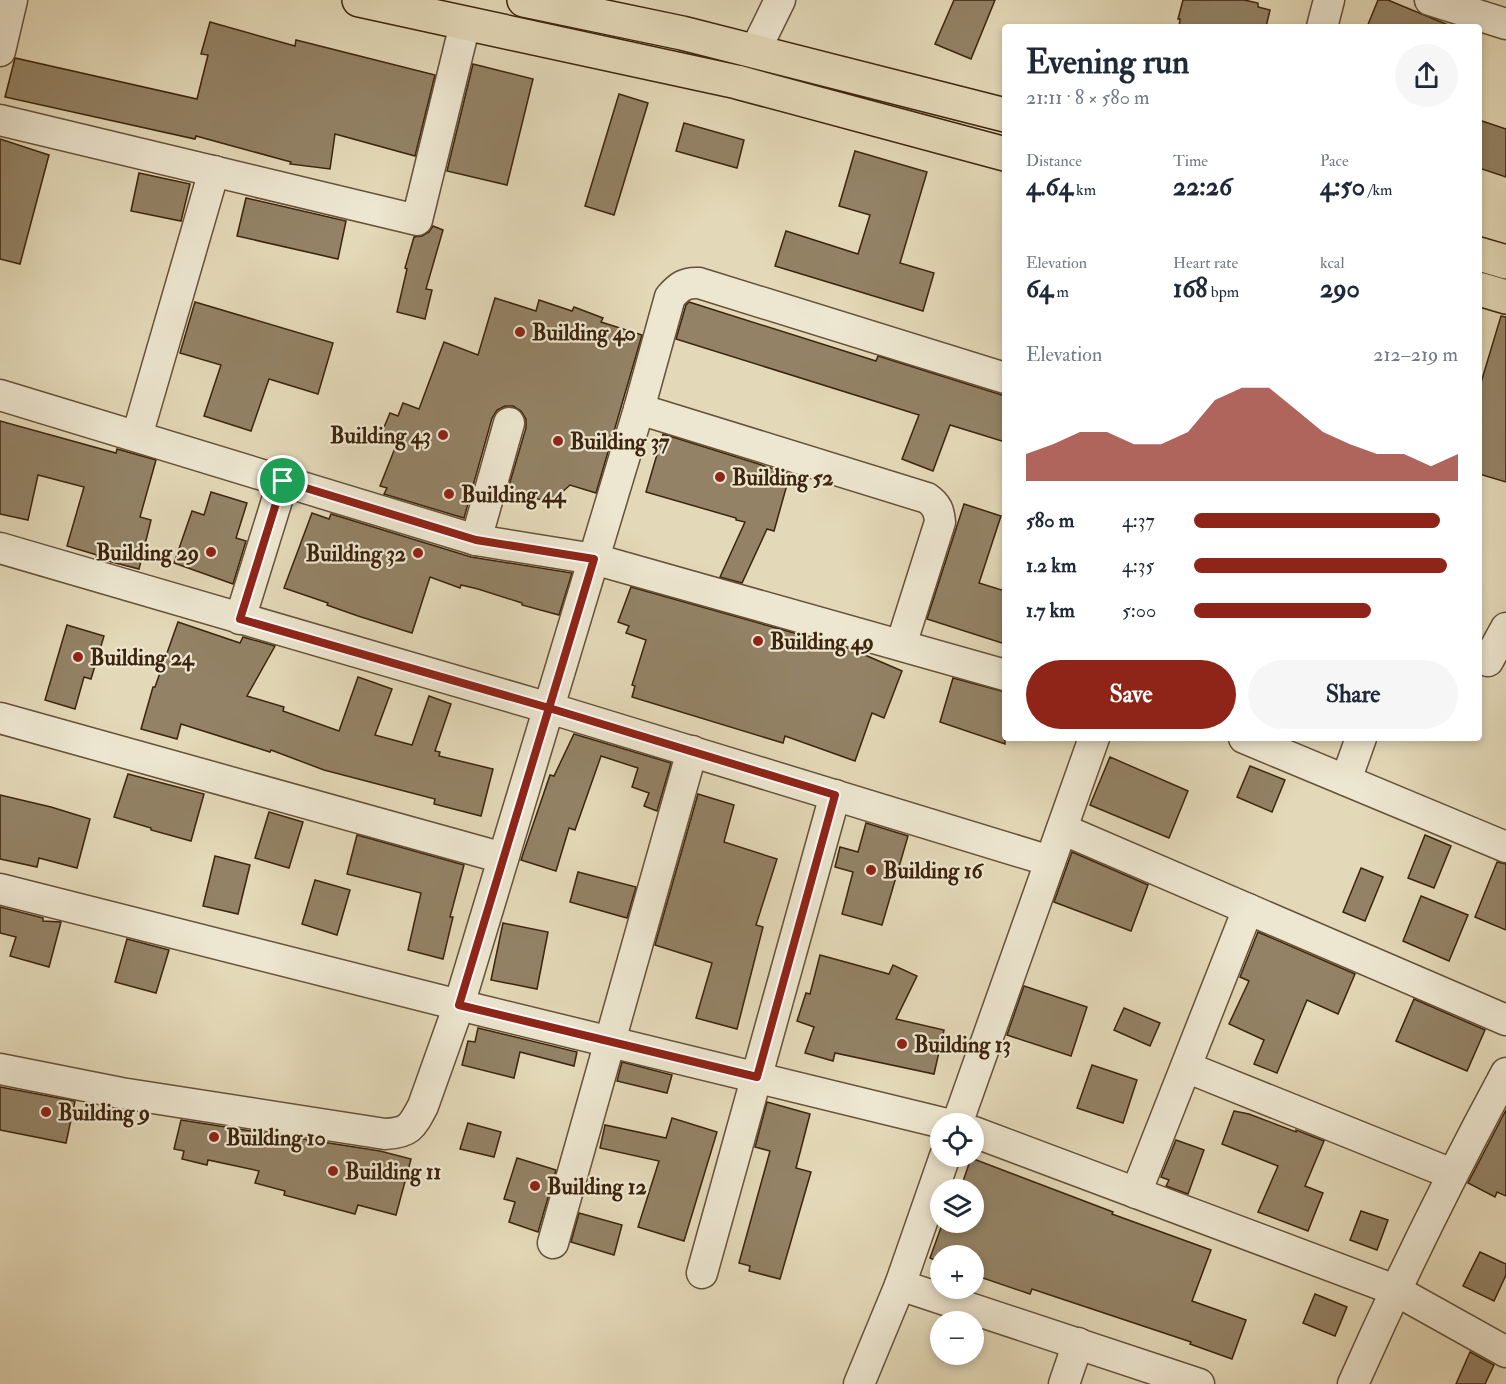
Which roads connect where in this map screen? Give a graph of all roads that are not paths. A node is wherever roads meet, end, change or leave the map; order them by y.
1 (12, 0) edge
2 (359, 0) edge
3 (524, 0) edge
4 (780, 0) edge
5 (1329, 0) edge
6 (1430, 0) edge
7 (576, 11) junction
8 (465, 24) junction
9 (1324, 24) edge
10 (1506, 24) edge
11 (570, 46) junction
12 (0, 51) edge
13 (755, 51) junction
14 (1002, 114) edge
15 (0, 120) edge
16 (1002, 153) edge
17 (214, 171) junction
18 (1482, 255) edge
19 (1506, 262) edge
20 (1482, 290) edge
21 (1506, 297) edge
22 (1002, 377) edge
23 (0, 395) edge
24 (639, 409) junction
25 (509, 423) dead end
26 (137, 436) junction
27 (283, 481) junction
28 (476, 540) junction
29 (0, 548) edge
30 (594, 559) junction
31 (240, 619) junction
32 (1506, 628) edge
33 (901, 645) junction
34 (1488, 661) dead end
35 (1002, 674) edge
36 (549, 708) junction
37 (0, 718) edge
38 (1093, 741) edge
39 (1252, 741) edge
40 (1360, 741) edge
41 (692, 751) junction
42 (1346, 780) junction
43 (835, 795) junction
44 (1062, 829) junction
45 (1506, 847) edge
46 (503, 858) junction
47 (1050, 861) junction
48 (0, 889) edge
49 (1248, 909) junction
50 (459, 1005) junction
51 (1506, 1020) edge
52 (610, 1041) junction
53 (1186, 1067) junction
54 (0, 1069) edge
55 (1506, 1073) edge
56 (757, 1077) junction
57 (961, 1113) edge
58 (930, 1120) edge
59 (984, 1136) edge
60 (941, 1167) edge
61 (1452, 1174) junction
62 (1136, 1193) junction
63 (554, 1243) dead end
64 (702, 1273) dead end
65 (900, 1285) junction
66 (1395, 1290) junction
67 (1078, 1343) junction
68 (1506, 1352) edge
69 (859, 1384) edge
70 (1064, 1384) edge
71 (1196, 1384) edge
72 (1353, 1384) edge

1 - 12 street
2 - 8 main road
3 - 7 main road
4 - 13 street
5 - 9 street
6 - 10 street
7 - 11 main road
7 - 13 main road
8 - 11 main road
8 - 17 street
11 - 16 main road
13 - 14 main road
15 - 17 street
17 - 26 street
18 - 19 main road
20 - 21 main road
22 - 24 street
23 - 26 street
24 - 30 street
24 - 33 street
25 - 28 street
26 - 27 street
27 - 28 street
27 - 31 street
28 - 30 street
29 - 31 street
30 - 33 street
30 - 36 street
31 - 36 street
32 - 34 street
33 - 35 street
36 - 41 street
36 - 46 street
37 - 46 street
38 - 44 street
39 - 42 street
40 - 42 street
41 - 43 street
41 - 52 street
42 - 45 street
43 - 47 street
43 - 56 street
44 - 47 street
44 - 49 street
46 - 50 street
47 - 57 street
48 - 50 street
49 - 51 street
49 - 53 street
50 - 52 street
50 - 54 street
52 - 56 street
52 - 63 street
53 - 61 street
53 - 62 street
55 - 61 street
56 - 58 street
56 - 64 street
59 - 62 street
60 - 65 street
61 - 66 street
62 - 66 street
65 - 67 street
65 - 69 street
66 - 68 street
66 - 72 street
67 - 70 street
67 - 71 street

